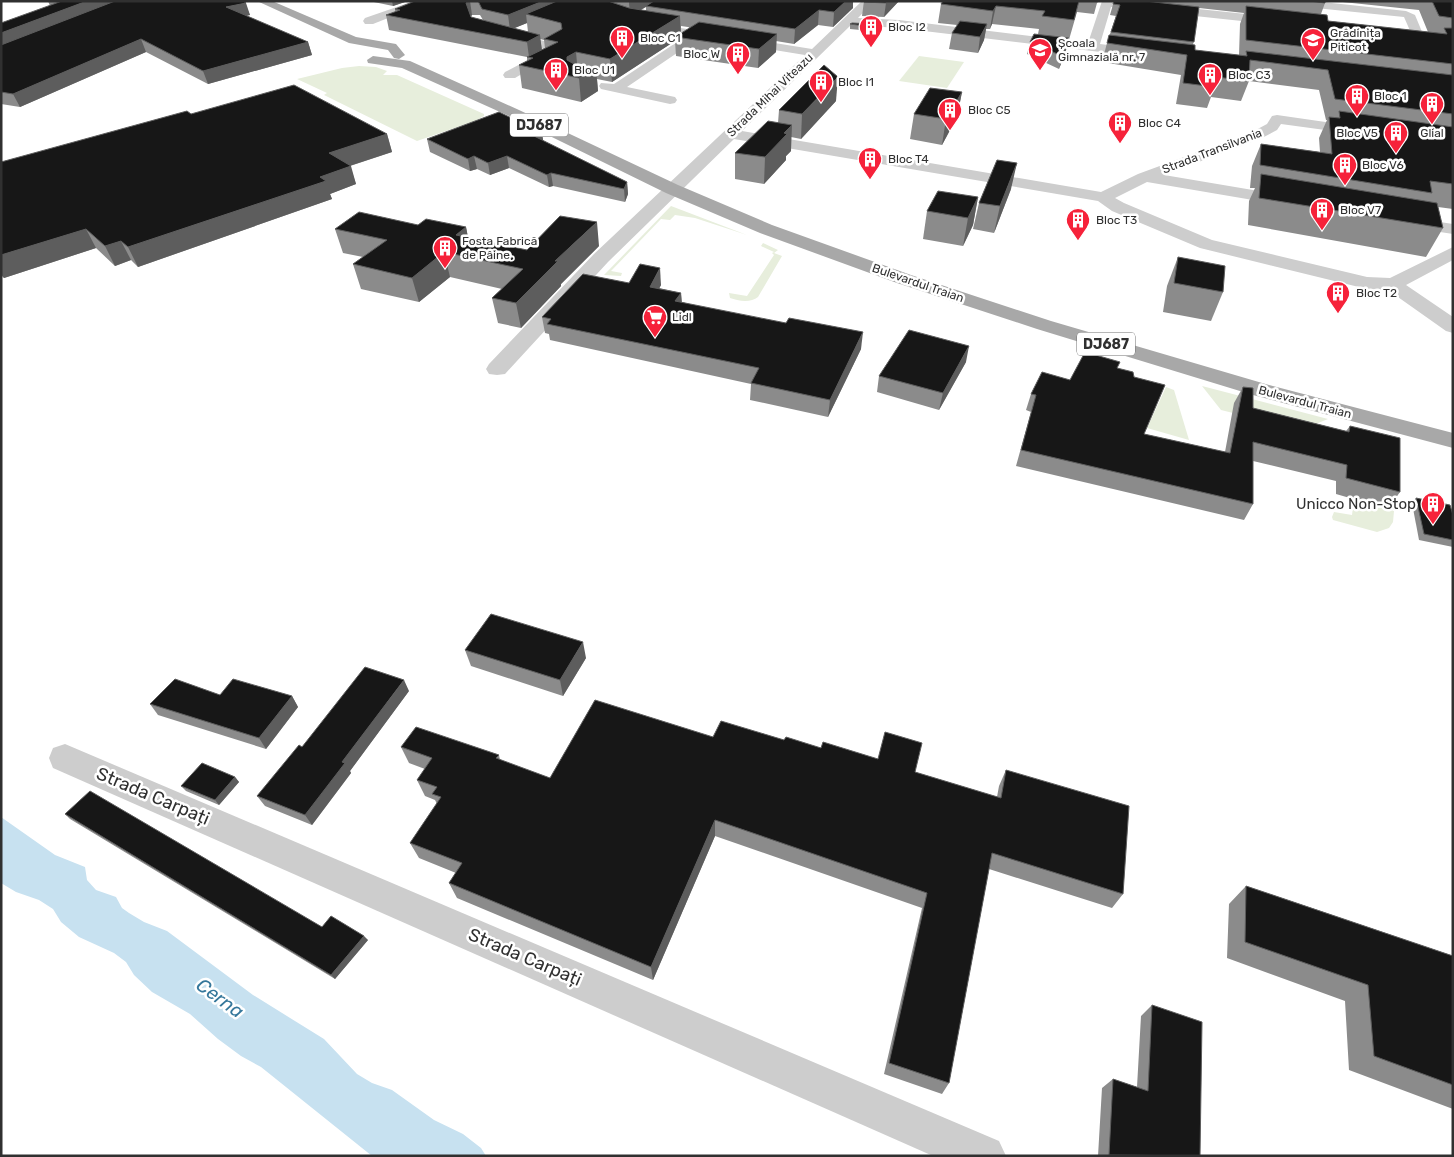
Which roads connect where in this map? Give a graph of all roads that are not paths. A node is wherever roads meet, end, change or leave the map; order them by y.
1 (262, 1) edge
2 (426, 1) edge
3 (1276, 1) edge
4 (848, 3) dead end
5 (865, 5) edge
6 (644, 15) edge
7 (849, 20) junction
8 (369, 21) dead end
9 (1292, 22) edge
10 (899, 24) junction
11 (488, 30) edge
12 (528, 30) edge
13 (696, 35) junction
14 (512, 36) junction
15 (1403, 37) edge
16 (1093, 47) junction
17 (390, 48) junction
18 (360, 53) junction
19 (815, 53) junction
20 (1158, 55) edge
21 (405, 64) junction
22 (510, 74) dead end
23 (597, 84) edge
24 (616, 88) junction
25 (670, 100) dead end
26 (1374, 133) edge
27 (730, 134) junction
28 (1144, 177) junction
29 (672, 189) junction
30 (1103, 197) junction
31 (1308, 205) edge
32 (1395, 220) edge
33 (1453, 229) edge
34 (1453, 252) edge
35 (1393, 284) junction
36 (1453, 327) edge
37 (497, 369) dead end
38 (1453, 441) edge
39 (65, 758) dead end
40 (984, 1156) edge

1 - 18 main road, Bulevardul Traian / DJ687
2 - 8 street
3 - 15 street
4 - 5 street
5 - 7 street, Strada Mihai Viteazu
5 - 10 street
6 - 13 street
7 - 10 street
7 - 19 street, Strada Mihai Viteazu
9 - 16 street
10 - 16 street
11 - 14 street
12 - 14 street
13 - 19 street
13 - 24 street
14 - 22 street
16 - 20 street
17 - 18 main road
17 - 18 main road
17 - 21 main road
18 - 21 main road, Bulevardul Traian / DJ687
19 - 27 street, Strada Mihai Viteazu
21 - 29 main road, Bulevardul Traian / DJ687
23 - 24 street
24 - 25 street
26 - 28 street, Strada Transilvania
27 - 29 street, Strada Mihai Viteazu
27 - 30 street
28 - 30 street, Strada Transilvania
28 - 31 street, Strada Transilvania
29 - 37 street, Strada Mihai Viteazu
29 - 38 main road, Bulevardul Traian / DJ687
30 - 35 street
32 - 33 street
34 - 35 street
35 - 36 street
39 - 40 street, Strada Carpați

